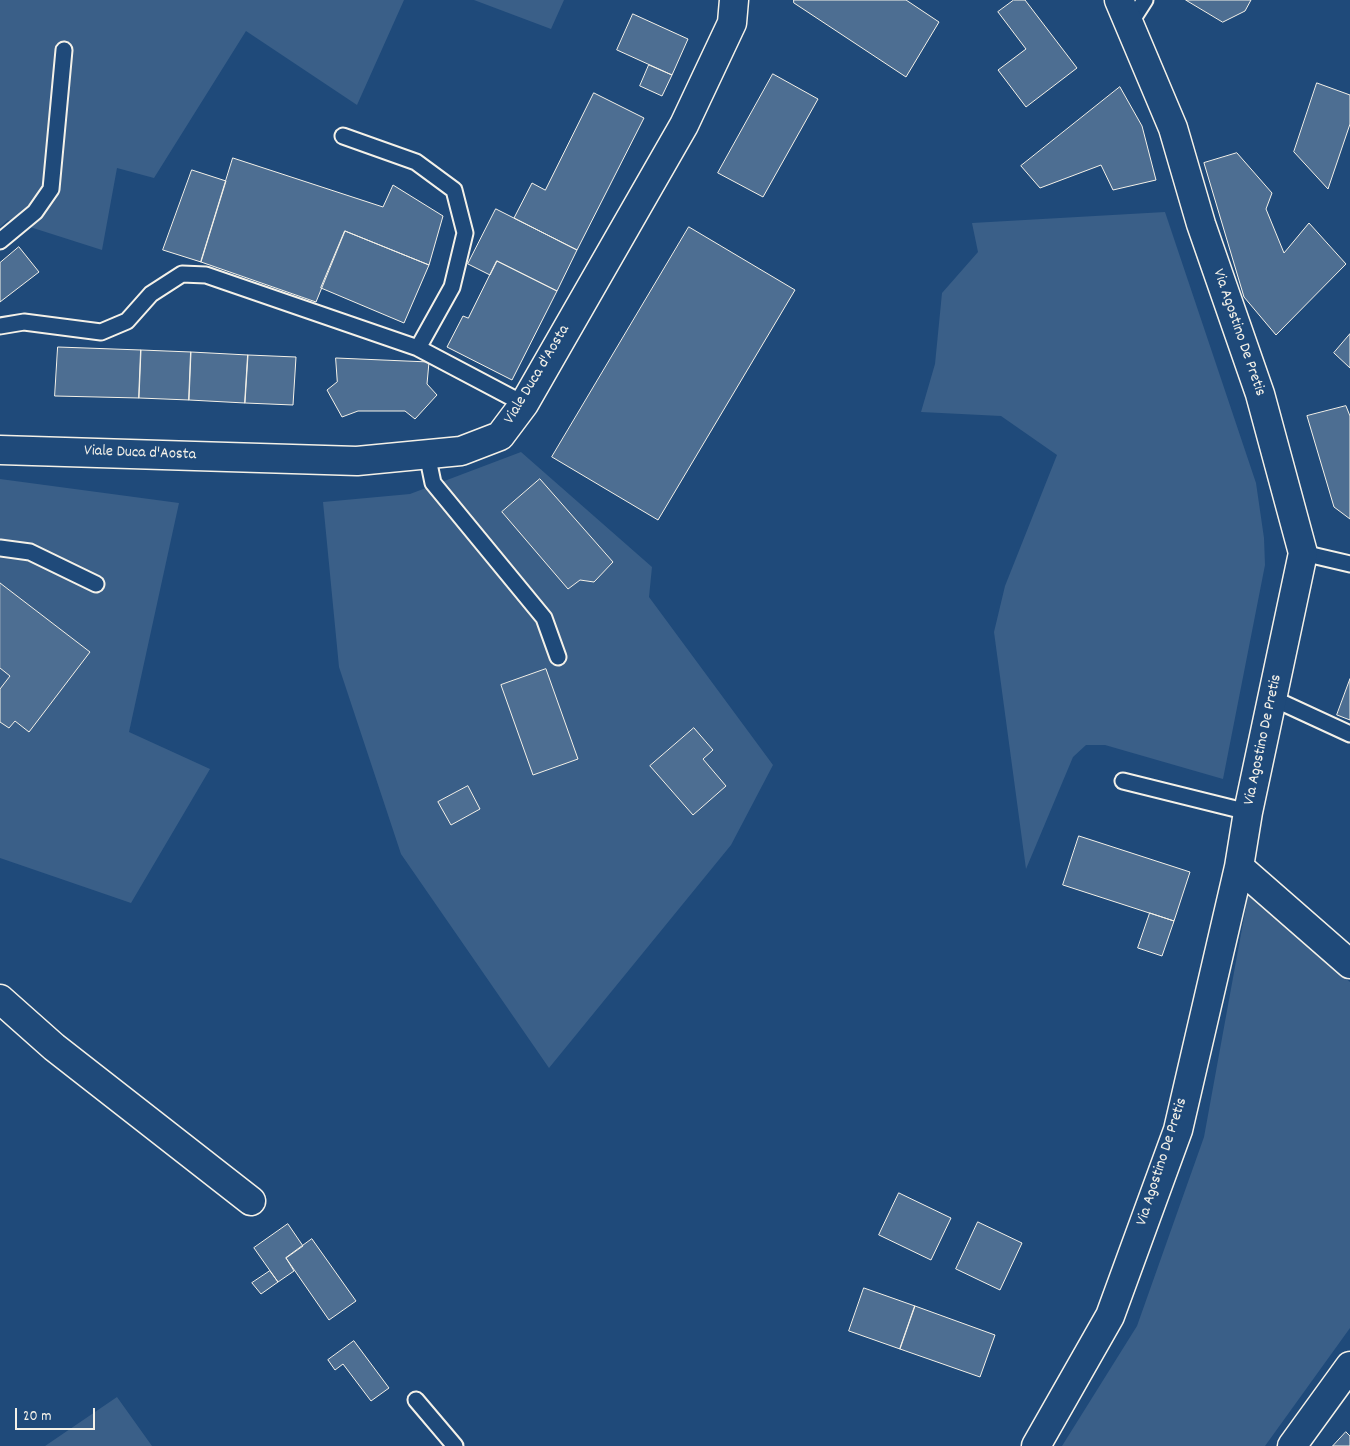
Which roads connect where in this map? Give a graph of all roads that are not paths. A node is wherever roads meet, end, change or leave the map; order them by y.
1 (734, 0) edge
2 (1119, 0) edge
3 (1145, 0) edge
4 (1129, 25) junction
5 (64, 50) dead end
6 (343, 136) dead end
7 (0, 241) edge
8 (0, 326) edge
9 (418, 348) junction
10 (524, 404) junction
11 (0, 450) edge
12 (427, 454) junction
13 (0, 548) edge
14 (1303, 553) junction
15 (1350, 564) edge
16 (96, 584) dead end
17 (558, 657) dead end
18 (1272, 698) junction
19 (1350, 734) edge
20 (1123, 781) dead end
21 (1248, 812) junction
22 (1240, 867) junction
23 (1350, 964) edge
24 (0, 999) edge
25 (251, 1201) dead end
26 (1350, 1366) edge
27 (416, 1400) dead end
28 (455, 1446) edge
29 (1036, 1446) edge
30 (1292, 1446) edge

1 - 10 street, Viale Duca d'Aosta
2 - 4 street, Via Agostino De Pretis
3 - 4 lane
4 - 14 street, Via Agostino De Pretis
5 - 7 lane
6 - 9 lane
8 - 9 lane
9 - 10 lane
10 - 12 street, Viale Duca d'Aosta
11 - 12 street, Viale Duca d'Aosta
12 - 17 lane
13 - 16 lane
14 - 15 lane
14 - 18 street, Via Agostino De Pretis
18 - 19 lane
18 - 21 street, Via Agostino De Pretis
20 - 21 lane
21 - 22 street, Via Agostino De Pretis
22 - 23 street
22 - 29 street, Via Agostino De Pretis
24 - 25 street
26 - 30 street
27 - 28 lane

